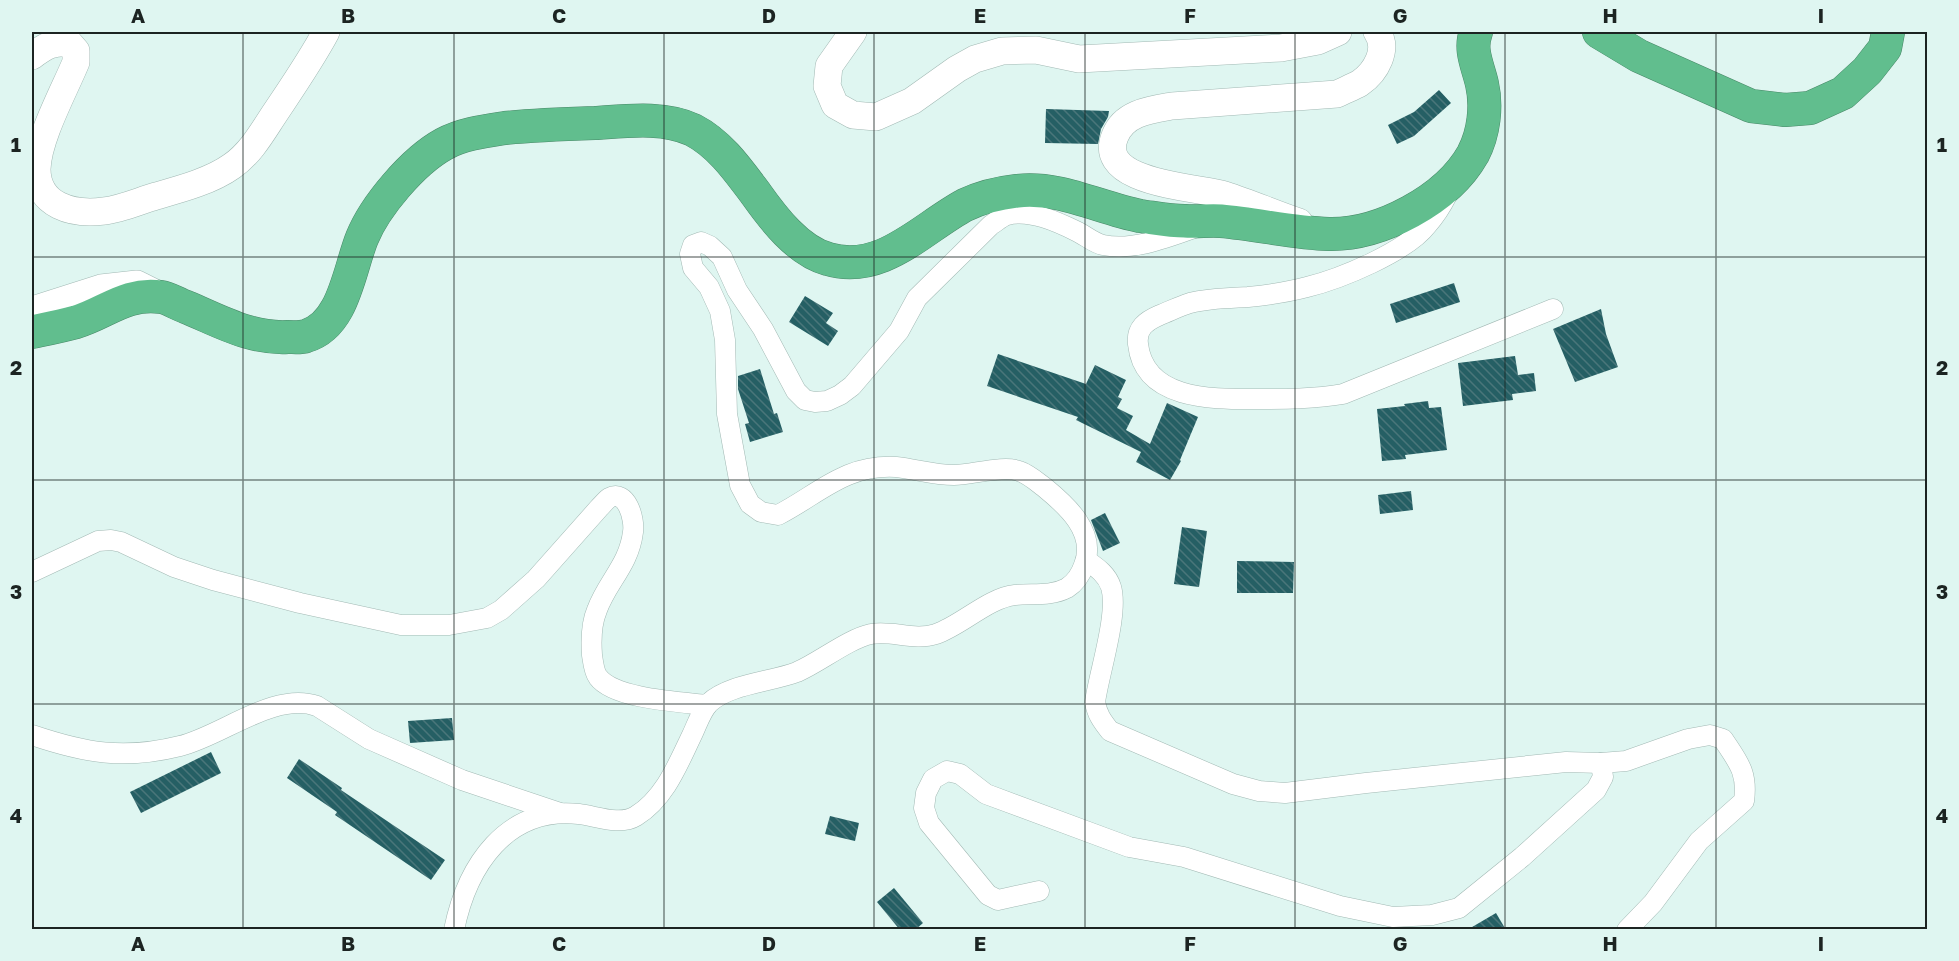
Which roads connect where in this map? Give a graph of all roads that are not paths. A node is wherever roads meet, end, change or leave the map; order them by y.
1 (326, 32) edge
2 (853, 32) edge
3 (1338, 32) edge
4 (1377, 32) edge
5 (1476, 32) edge
6 (1599, 32) edge
7 (1888, 32) edge
8 (32, 56) edge
9 (1459, 171) junction
10 (1216, 220) junction
11 (1332, 234) junction
12 (165, 297) junction
13 (32, 309) edge
14 (1553, 309) dead end
15 (32, 332) edge
16 (1086, 560) junction
17 (32, 572) edge
18 (707, 705) junction
19 (32, 735) edge
20 (1601, 763) junction
21 (560, 813) junction
22 (1039, 891) dead end
23 (454, 930) edge
24 (1627, 930) edge

1 - 8 main road
2 - 3 main road
4 - 11 main road
5 - 9 highway
6 - 7 highway
9 - 11 highway
9 - 14 street
10 - 11 highway
10 - 12 highway
10 - 16 street
12 - 13 main road
12 - 15 highway
16 - 18 street
16 - 20 street
17 - 18 street
18 - 21 street
19 - 21 street
20 - 22 street
20 - 24 street
21 - 23 street

